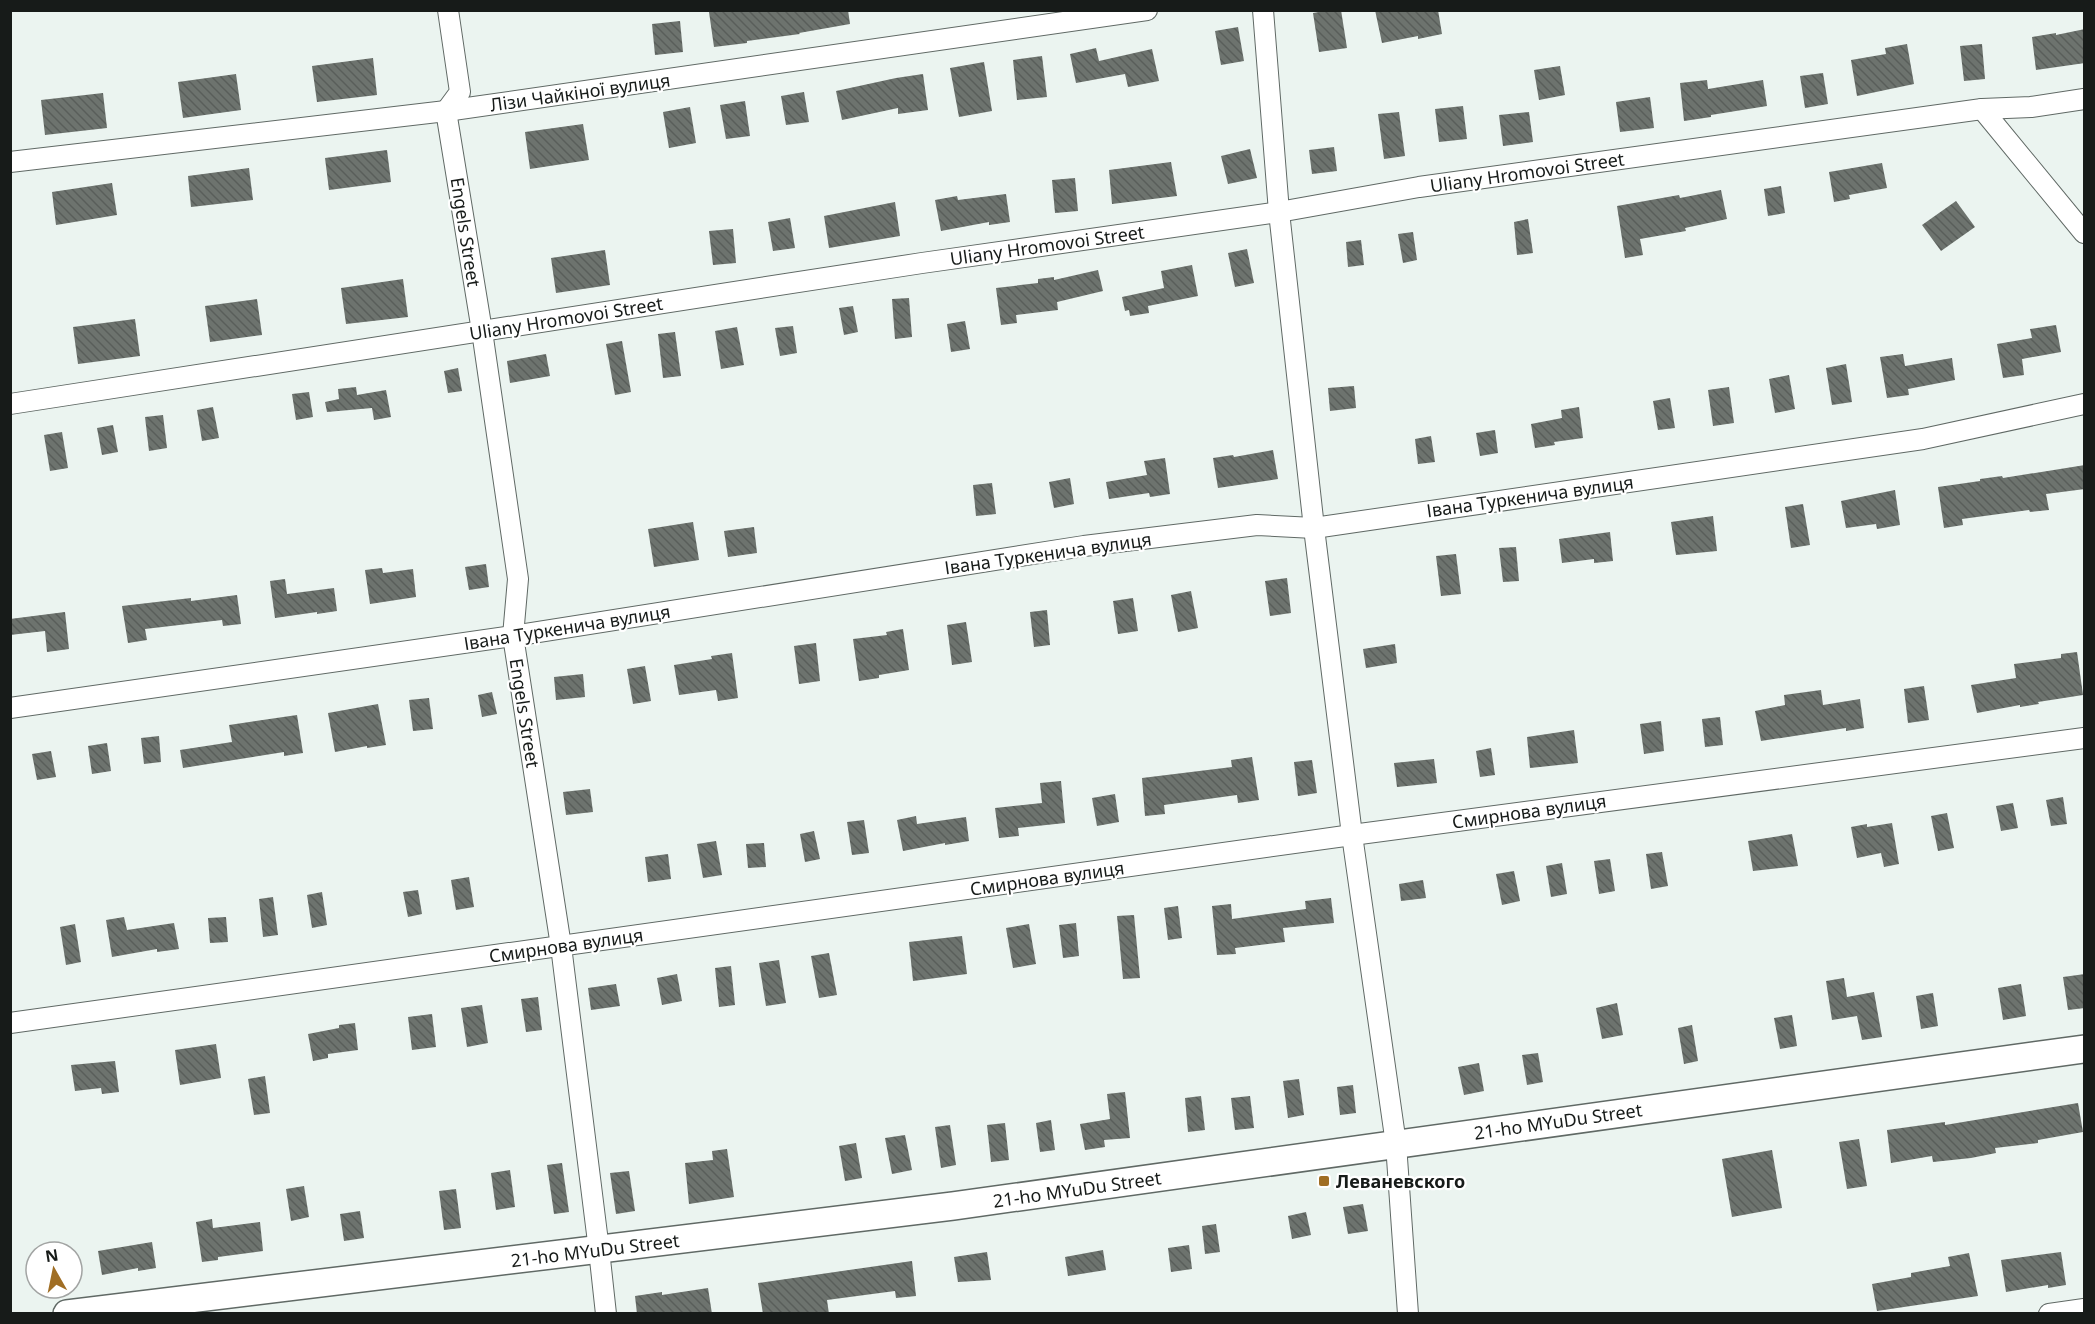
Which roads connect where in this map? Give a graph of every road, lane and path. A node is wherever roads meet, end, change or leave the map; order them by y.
1 (448, 10) edge
2 (1147, 10) edge
3 (1263, 10) edge
4 (2085, 99) edge
5 (1982, 109) junction
6 (446, 111) junction
7 (10, 162) edge
8 (1279, 212) junction
9 (2085, 233) edge
10 (482, 331) junction
11 (10, 404) edge
12 (2085, 404) edge
13 (1314, 528) junction
14 (513, 636) junction
15 (10, 708) edge
16 (2085, 738) edge
17 (1352, 835) junction
18 (561, 946) junction
19 (10, 1023) edge
20 (2085, 1049) edge
21 (1396, 1144) junction
22 (600, 1250) junction
23 (2085, 1309) edge
24 (67, 1314) edge
25 (606, 1314) edge
26 (1408, 1314) edge
27 (2049, 1314) edge

1 - 6 street
2 - 6 street, Лізи Чайкіної вулиця
3 - 8 street
4 - 5 street, Uliany Hromovoi Street
5 - 8 street, Uliany Hromovoi Street
5 - 9 street
6 - 7 street, Лізи Чайкіної вулиця
6 - 10 street, Engels Street
8 - 10 street, Uliany Hromovoi Street
8 - 13 street
10 - 11 street, Uliany Hromovoi Street
10 - 14 street, Engels Street
12 - 13 street, Івана Туркенича вулиця
13 - 14 street, Івана Туркенича вулиця
13 - 17 street
14 - 15 street, Івана Туркенича вулиця
14 - 18 street, Engels Street
16 - 17 street, Смирнова вулиця
17 - 18 street, Смирнова вулиця
17 - 21 street
18 - 19 street, Смирнова вулиця
18 - 22 street, Engels Street
20 - 21 street, 21-ho MYuDu Street
21 - 22 street, 21-ho MYuDu Street
21 - 26 street
22 - 24 street, 21-ho MYuDu Street
22 - 25 street, Engels Street
23 - 27 street

